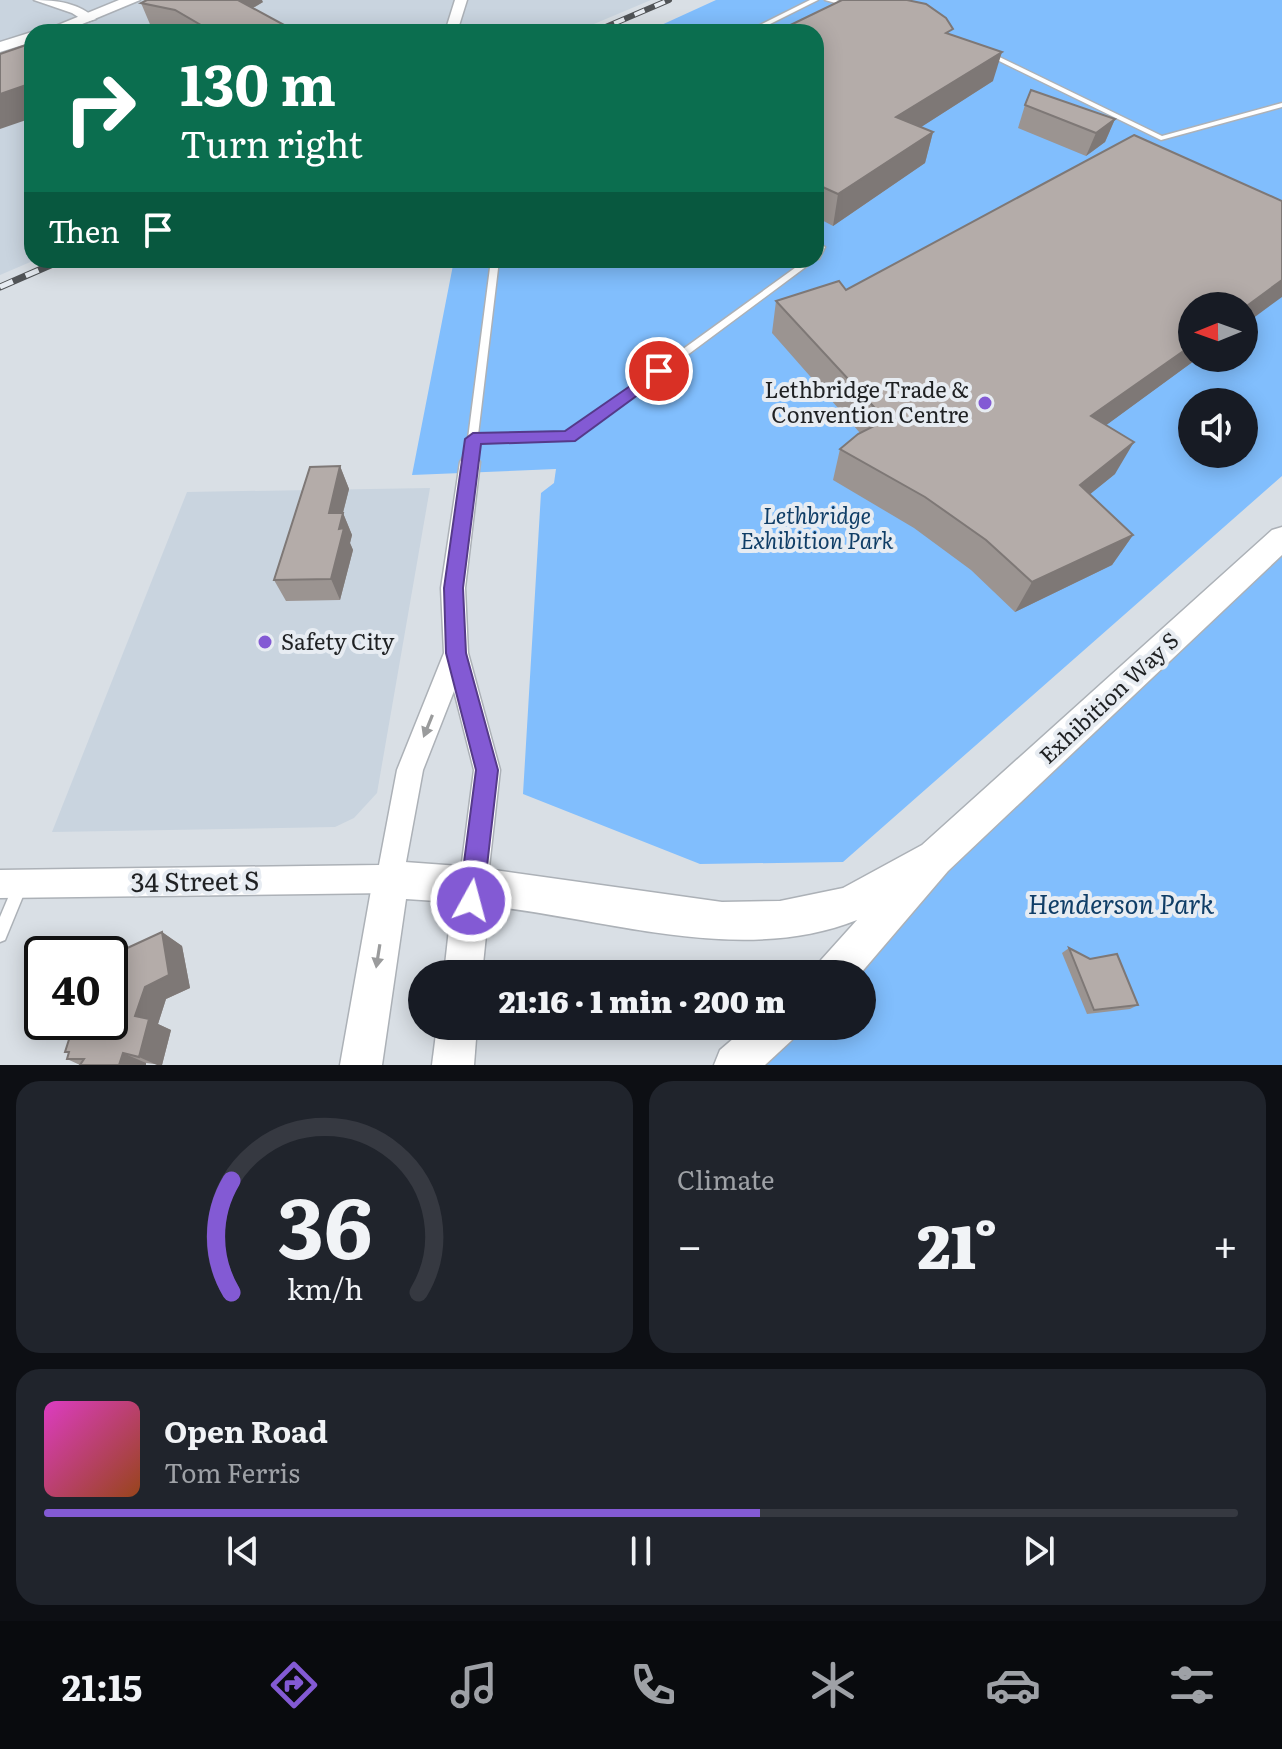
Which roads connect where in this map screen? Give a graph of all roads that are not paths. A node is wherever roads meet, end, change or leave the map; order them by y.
1 (40, 0) edge
2 (133, 0) edge
3 (461, 0) edge
4 (815, 0) edge
5 (828, 0) edge
6 (864, 8) edge
7 (90, 19) junction
8 (74, 24) edge
9 (454, 24) edge
10 (766, 24) edge
11 (24, 40) edge
12 (0, 47) edge
13 (981, 50) edge
14 (1282, 105) edge
15 (494, 268) edge
16 (800, 268) edge
17 (473, 439) junction
18 (470, 462) joint
19 (1282, 538) edge
20 (456, 653) junction
21 (935, 858) junction
22 (391, 879) junction
23 (11, 884) edge
24 (473, 885) junction
25 (0, 935) edge
26 (465, 960) edge
27 (847, 960) edge
28 (456, 1040) edge
29 (763, 1040) edge
30 (361, 1065) edge
31 (453, 1065) edge
32 (735, 1065) edge

1 - 7 street
2 - 7 street
3 - 9 street
4 - 10 lane
5 - 6 lane
7 - 8 street
11 - 12 street
13 - 14 lane
15 - 17 lane
16 - 17 lane
17 - 18 lane
18 - 20 street
19 - 21 street, Exhibition Way S
20 -> 22 street
20 - 24 street
21 - 24 street
21 - 27 street
22 - 23 street, 34 Street S
22 - 24 street
22 -> 30 street
23 - 25 lane
24 - 26 street
28 - 31 street
29 - 32 street

